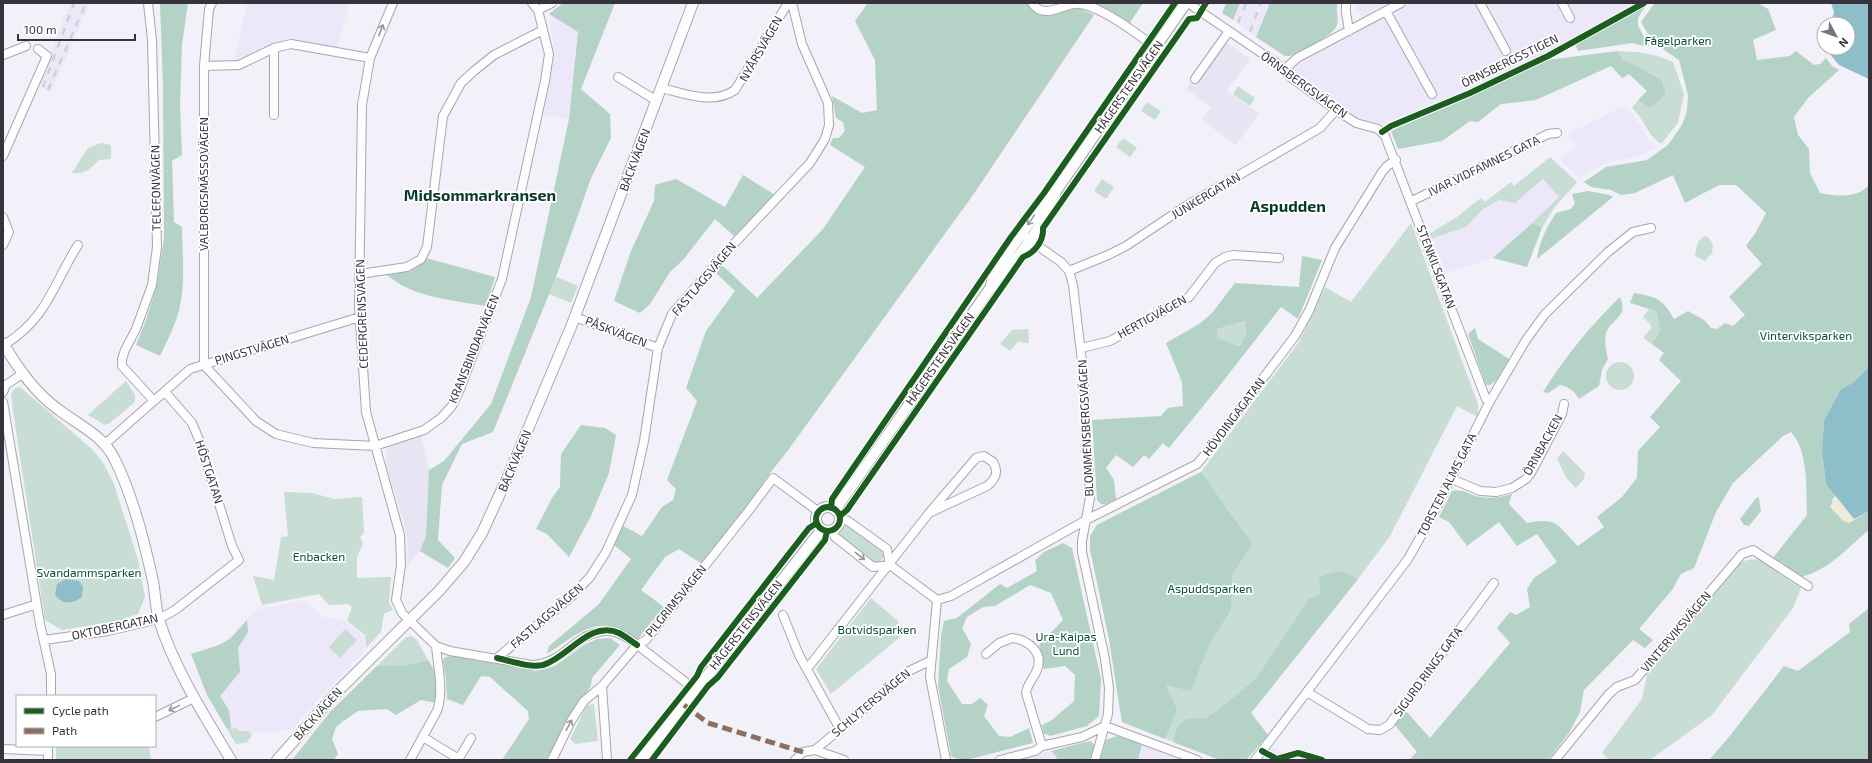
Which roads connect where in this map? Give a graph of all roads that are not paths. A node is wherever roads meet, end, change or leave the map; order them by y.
1 (148, 3) edge
2 (212, 3) edge
3 (393, 3) edge
4 (532, 3) edge
5 (552, 3) edge
6 (693, 3) edge
7 (788, 3) edge
8 (792, 3) edge
9 (1032, 3) edge
10 (1187, 3) edge
11 (1346, 3) edge
12 (1401, 3) edge
13 (1480, 3) edge
14 (1562, 3) edge
15 (538, 10) junction
16 (1386, 11) junction
17 (1570, 18) dead end
18 (543, 30) junction
19 (1230, 31) junction
20 (1349, 31) junction
21 (26, 46) dead end
22 (274, 48) junction
23 (1156, 48) junction
24 (38, 49) dead end
25 (1506, 50) dead end
26 (3, 55) edge
27 (370, 58) junction
28 (204, 66) junction
29 (1284, 70) junction
30 (618, 77) dead end
31 (1195, 79) dead end
32 (662, 88) junction
33 (1432, 94) dead end
34 (657, 102) junction
35 (1336, 110) junction
36 (274, 116) dead end
37 (1382, 132) joint
38 (1557, 133) dead end
39 (3, 156) edge
40 (1396, 160) junction
41 (1412, 202) junction
42 (3, 217) edge
43 (1651, 228) dead end
44 (1025, 237) junction
45 (3, 245) edge
46 (78, 245) dead end
47 (1278, 258) dead end
48 (1069, 270) junction
49 (360, 274) junction
50 (575, 317) junction
51 (360, 318) junction
52 (4, 344) edge
53 (658, 348) junction
54 (1081, 348) junction
55 (204, 365) junction
56 (22, 374) junction
57 (3, 392) edge
58 (165, 392) junction
59 (154, 400) junction
60 (1490, 401) junction
61 (3, 402) edge
62 (1564, 404) dead end
63 (6, 444) edge
64 (105, 444) junction
65 (375, 446) junction
66 (1452, 479) junction
67 (819, 512) junction
68 (929, 513) junction
69 (838, 514) junction
70 (1086, 520) junction
71 (827, 530) junction
72 (239, 560) joint
73 (890, 565) junction
74 (1494, 583) dead end
75 (1808, 586) dead end
76 (937, 600) junction
77 (36, 604) junction
78 (3, 615) edge
79 (783, 615) dead end
80 (159, 619) junction
81 (409, 621) junction
82 (44, 640) junction
83 (637, 645) junction
84 (436, 646) junction
85 (986, 654) dead end
86 (497, 658) junction
87 (930, 661) junction
88 (807, 669) junction
89 (602, 686) junction
90 (695, 690) junction
91 (1307, 692) junction
92 (51, 695) edge
93 (194, 698) junction
94 (156, 717) edge
95 (1105, 726) junction
96 (840, 729) junction
97 (423, 737) junction
98 (471, 738) dead end
99 (1042, 746) junction
100 (3, 749) edge
101 (815, 750) junction
102 (48, 752) edge
103 (231, 760) edge
104 (277, 760) edge
105 (410, 760) edge
106 (552, 760) edge
107 (607, 760) edge
108 (641, 760) edge
109 (795, 760) edge
110 (844, 760) edge
111 (946, 760) edge
112 (1000, 760) edge
113 (1095, 760) edge
114 (1197, 760) edge
115 (1255, 760) edge
116 (1554, 760) edge

1 - 59 street, TELEFONVÄGEN
2 - 28 street, VALBORGSMÄSSOVÄGEN
27 -> 3 street, CEDERGRENSVÄGEN
4 - 15 street
5 - 15 street
6 - 32 street, BÄCKVÄGEN
7 - 32 street, NYÅRSVÄGEN
8 - 53 street, FASTLAGSVÄGEN
9 - 23 street
10 - 19 street, ÖRNSBERGSVÄGEN
10 - 23 street, HÄGERSTENSVÄGEN
11 - 20 street
12 - 16 street
13 - 25 street
14 - 17 street
15 - 18 street, KRANSBINDARVÄGEN
16 - 20 street
16 - 33 street
18 - 49 street
18 - 65 street, KRANSBINDARVÄGEN
19 - 29 street, ÖRNSBERGSVÄGEN
19 - 31 street
20 - 29 street
21 - 26 street
22 - 27 street
22 - 28 street
22 - 36 street
23 - 44 street, HÄGERSTENSVÄGEN
24 - 39 street
27 - 49 street, CEDERGRENSVÄGEN
28 - 55 street, VALBORGSMÄSSOVÄGEN
29 - 35 street, ÖRNSBERGSVÄGEN
30 - 34 street
32 - 34 street, BÄCKVÄGEN
34 - 50 street, BÄCKVÄGEN
35 - 37 street, ÖRNSBERGSVÄGEN
35 - 48 street, JUNKERGATAN
37 - 40 street, STENKILSGATAN
38 - 41 street, IVAR VIDFAMNES GATA
40 - 41 street, STENKILSGATAN
40 - 70 street, HÖVDINGAGATAN
41 - 60 street, STENKILSGATAN
42 - 45 street
43 - 60 street, TORSTEN ALMS GATA
44 - 48 street
44 - 69 street, HÄGERSTENSVÄGEN
46 - 52 street
47 - 54 street, HERTIGVÄGEN
48 - 54 street, BLOMMENSBERGSVÄGEN
49 - 51 street, CEDERGRENSVÄGEN
50 - 53 street, PÅSKVÄGEN
50 - 81 street, BÄCKVÄGEN
51 - 55 street, PINGSTVÄGEN
51 - 65 street, CEDERGRENSVÄGEN
52 - 56 street
53 - 86 street, FASTLAGSVÄGEN
54 - 70 street, BLOMMENSBERGSVÄGEN
55 - 58 street, PINGSTVÄGEN
55 - 65 street, KRANSBINDARVÄGEN
56 - 57 street
56 - 64 street
58 - 59 street, PINGSTVÄGEN
58 - 72 street, HÖSTGATAN
59 - 64 street, PINGSTVÄGEN
60 - 66 street, TORSTEN ALMS GATA
61 - 63 street
62 - 66 street, ÖRNBACKEN
63 - 77 street
64 - 80 street
65 - 81 street, CEDERGRENSVÄGEN
66 - 91 street, TORSTEN ALMS GATA
67 - 69 street
67 - 71 street
67 - 83 street, PILGRIMSVÄGEN
68 - 68 street
68 - 73 street
69 - 71 street, HÄGERSTENSVÄGEN
69 - 73 street
70 - 76 street, HÖVDINGAGATAN
70 - 95 street, BLOMMENSBERGSVÄGEN
71 -> 73 street
71 - 90 street, HÄGERSTENSVÄGEN
72 - 80 street, OKTOBERGATAN
73 - 76 street
73 - 88 street
74 - 91 street, SIGURD RINGS GATA
75 - 116 street, VINTERVIKSVÄGEN
76 - 87 street
77 - 78 street
77 - 82 street
79 - 88 street
80 - 82 street, OKTOBERGATAN
80 - 93 street
81 - 84 street, CEDERGRENSVÄGEN
81 - 104 street, BÄCKVÄGEN
82 - 92 street
83 - 86 street
83 - 89 street, PILGRIMSVÄGEN
83 - 90 street
84 - 86 street
84 - 97 street
85 - 99 street
87 - 96 street, SCHLYTERSVÄGEN
87 - 111 street
88 - 96 street
106 -> 89 street, PILGRIMSVÄGEN
89 - 107 street
90 - 108 street, HÄGERSTENSVÄGEN
91 - 115 street, TORSTEN ALMS GATA
93 -> 94 street
93 - 103 street
95 - 99 street
95 - 113 street, BLOMMENSBERGSVÄGEN
95 - 114 street
96 - 101 street, SCHLYTERSVÄGEN
97 - 98 street
97 - 105 street
99 - 112 street
100 - 102 street
101 - 109 street
101 - 110 street

